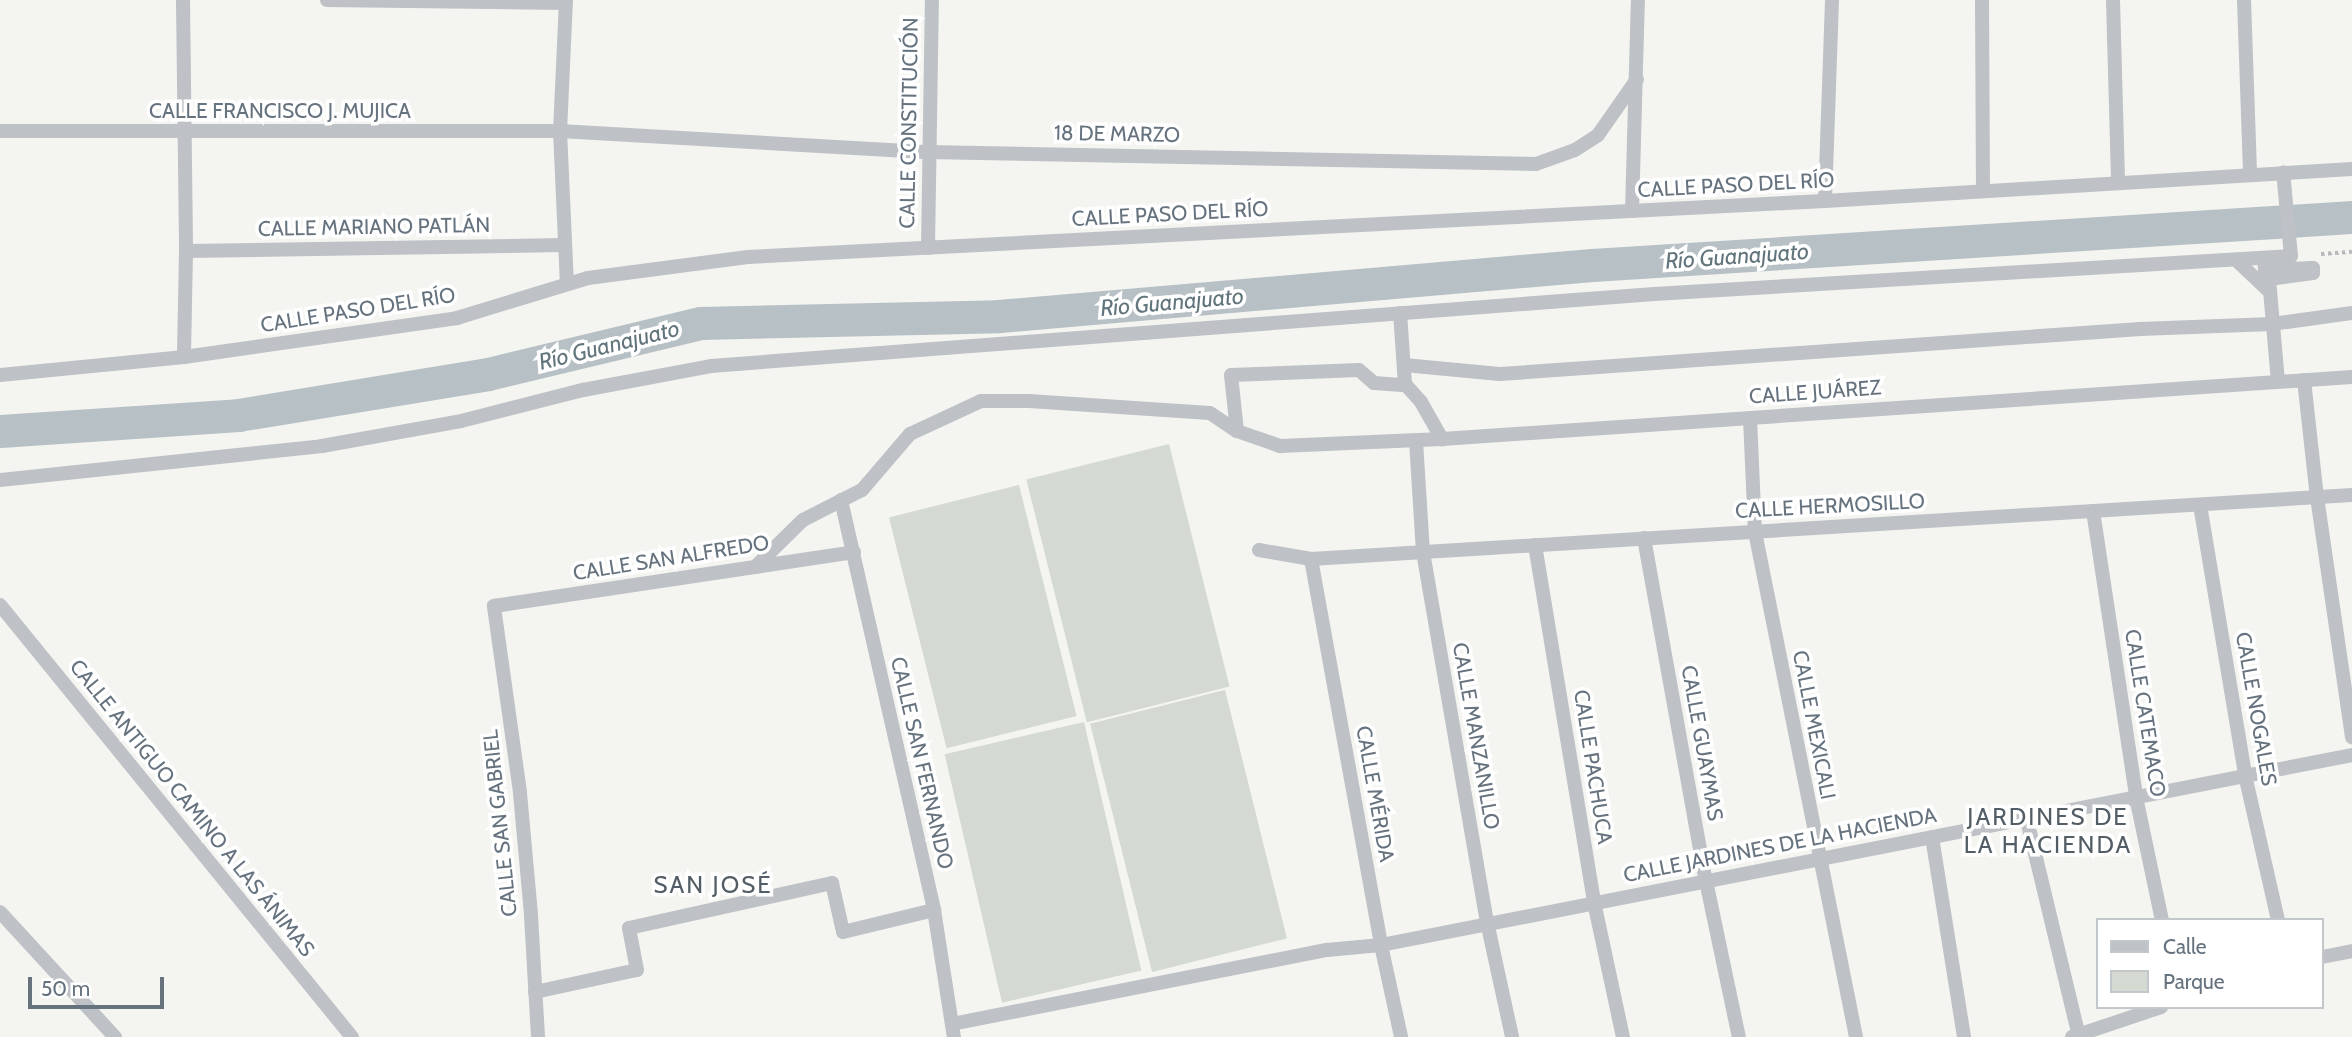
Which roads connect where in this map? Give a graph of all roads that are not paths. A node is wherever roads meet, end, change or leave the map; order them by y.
1 (183, 0) edge
2 (327, 0) edge
3 (932, 0) edge
4 (1638, 0) edge
5 (1832, 0) edge
6 (1982, 0) edge
7 (2113, 0) edge
8 (2244, 0) edge
9 (566, 2) edge
10 (1636, 79) junction
11 (0, 131) edge
12 (560, 131) junction
13 (184, 132) junction
14 (928, 152) junction
15 (2352, 169) edge
16 (2283, 172) junction
17 (2250, 173) junction
18 (2118, 183) junction
19 (1983, 190) junction
20 (1825, 201) junction
21 (1632, 211) junction
22 (563, 245) junction
23 (928, 247) junction
24 (186, 251) junction
25 (2264, 258) junction
26 (2236, 260) junction
27 (567, 283) junction
28 (2269, 286) junction
29 (1400, 313) junction
30 (2352, 313) edge
31 (2273, 324) junction
32 (184, 357) junction
33 (1404, 365) junction
34 (0, 375) edge
35 (2352, 377) edge
36 (2304, 380) junction
37 (2278, 382) junction
38 (1405, 385) junction
39 (1750, 418) junction
40 (1237, 431) junction
41 (1442, 439) junction
42 (1416, 441) junction
43 (0, 480) edge
44 (2352, 495) edge
45 (2317, 497) junction
46 (841, 500) junction
47 (2200, 505) junction
48 (2093, 511) junction
49 (1755, 532) junction
50 (1644, 538) junction
51 (1535, 545) junction
52 (1259, 550) dead end
53 (854, 552) junction
54 (1423, 552) junction
55 (1311, 559) junction
56 (755, 567) junction
57 (0, 605) edge
58 (494, 606) joint
59 (2352, 737) edge
60 (2352, 755) edge
61 (2245, 775) junction
62 (2136, 797) junction
63 (2026, 820) junction
64 (1932, 837) junction
65 (1818, 857) junction
66 (1706, 881) junction
67 (1594, 902) junction
68 (933, 910) junction
69 (0, 912) edge
70 (2162, 918) edge
71 (2278, 918) edge
72 (1487, 922) junction
73 (1381, 945) junction
74 (2352, 951) edge
75 (2324, 957) edge
76 (536, 992) junction
77 (2155, 1009) edge
78 (953, 1030) edge
79 (2077, 1036) edge
80 (116, 1037) edge
81 (352, 1037) edge
82 (538, 1037) edge
83 (1401, 1037) edge
84 (1512, 1037) edge
85 (1622, 1037) edge
86 (1740, 1037) edge
87 (1856, 1037) edge
88 (1964, 1037) edge

1 - 13 street
2 - 9 street
3 - 14 street, CALLE CONSTITUCIÓN
4 - 10 street
5 - 20 street
6 - 19 street
7 - 18 street
8 - 17 street
9 - 12 street
10 - 14 street, 18 DE MARZO
10 - 21 street
11 - 13 street, CALLE FRANCISCO J. MUJICA
12 - 13 street, CALLE FRANCISCO J. MUJICA
12 - 14 street, 18 DE MARZO
12 - 22 street
13 - 24 street
14 - 23 street, CALLE CONSTITUCIÓN
15 - 16 street, CALLE PASO DEL RÍO
16 - 17 street, CALLE PASO DEL RÍO
16 - 25 street
17 - 18 street, CALLE PASO DEL RÍO
18 - 19 street, CALLE PASO DEL RÍO
19 - 20 street, CALLE PASO DEL RÍO
20 - 21 street, CALLE PASO DEL RÍO
21 - 23 street, CALLE PASO DEL RÍO
22 - 24 street, CALLE MARIANO PATLÁN
22 - 27 street
23 - 27 street, CALLE PASO DEL RÍO
24 - 32 street
25 - 26 street
25 - 28 street
26 - 28 street
26 - 29 street
27 - 32 street, CALLE PASO DEL RÍO
28 - 31 street
29 - 33 street
29 - 43 street
30 - 31 street
31 - 33 street
31 - 37 street
32 - 34 street, CALLE PASO DEL RÍO
33 - 38 street
35 - 36 street, CALLE JUÁREZ
36 - 37 street, CALLE JUÁREZ
36 - 45 street
37 - 39 street, CALLE JUÁREZ
38 - 40 street
38 - 41 street
39 - 41 street, CALLE JUÁREZ
39 - 49 street, CALLE MEXICALI
40 - 42 street, CALLE JUÁREZ
40 - 46 street
41 - 42 street, CALLE JUÁREZ
42 - 54 street, CALLE MANZANILLO
44 - 45 street, CALLE HERMOSILLO
45 - 47 street, CALLE HERMOSILLO
45 - 59 street
46 - 53 street, CALLE SAN FERNANDO
46 - 56 street
47 - 48 street, CALLE HERMOSILLO
47 - 61 street, CALLE NOGALES
48 - 49 street, CALLE HERMOSILLO
48 - 62 street, CALLE CATEMACO
49 - 50 street, CALLE HERMOSILLO
49 - 65 street, CALLE MEXICALI
50 - 51 street, CALLE HERMOSILLO
50 - 66 street, CALLE GUAYMAS
51 - 54 street, CALLE HERMOSILLO
51 - 67 street, CALLE PACHUCA
52 - 55 street, CALLE HERMOSILLO
53 - 56 street, CALLE SAN ALFREDO
53 - 68 street, CALLE SAN FERNANDO
54 - 55 street, CALLE HERMOSILLO
54 - 72 street, CALLE MANZANILLO
55 - 73 street, CALLE MÉRIDA
56 - 58 street, CALLE SAN ALFREDO
57 - 81 street, CALLE ANTIGUO CAMINO A LAS ÁNIMAS
58 - 76 street, CALLE SAN GABRIEL
60 - 61 street, CALLE JARDINES DE LA HACIENDA
61 - 62 street, CALLE JARDINES DE LA HACIENDA
61 - 71 street, CALLE NOGALES
62 - 63 street, CALLE JARDINES DE LA HACIENDA
62 - 70 street, CALLE CATEMACO
63 - 64 street, CALLE JARDINES DE LA HACIENDA
63 - 79 street
64 - 65 street, CALLE JARDINES DE LA HACIENDA
64 - 88 street
65 - 66 street, CALLE JARDINES DE LA HACIENDA
65 - 87 street, CALLE MEXICALI
66 - 67 street, CALLE JARDINES DE LA HACIENDA
66 - 86 street, CALLE GUAYMAS
67 - 72 street, CALLE JARDINES DE LA HACIENDA
67 - 85 street, CALLE PACHUCA
68 - 76 street
68 - 78 street, CALLE SAN FERNANDO
69 - 80 street
72 - 73 street, CALLE JARDINES DE LA HACIENDA
72 - 84 street, CALLE MANZANILLO
73 - 78 street, CALLE JARDINES DE LA HACIENDA
73 - 83 street, CALLE MÉRIDA
74 - 75 street
76 - 82 street, CALLE SAN GABRIEL
77 - 79 street

